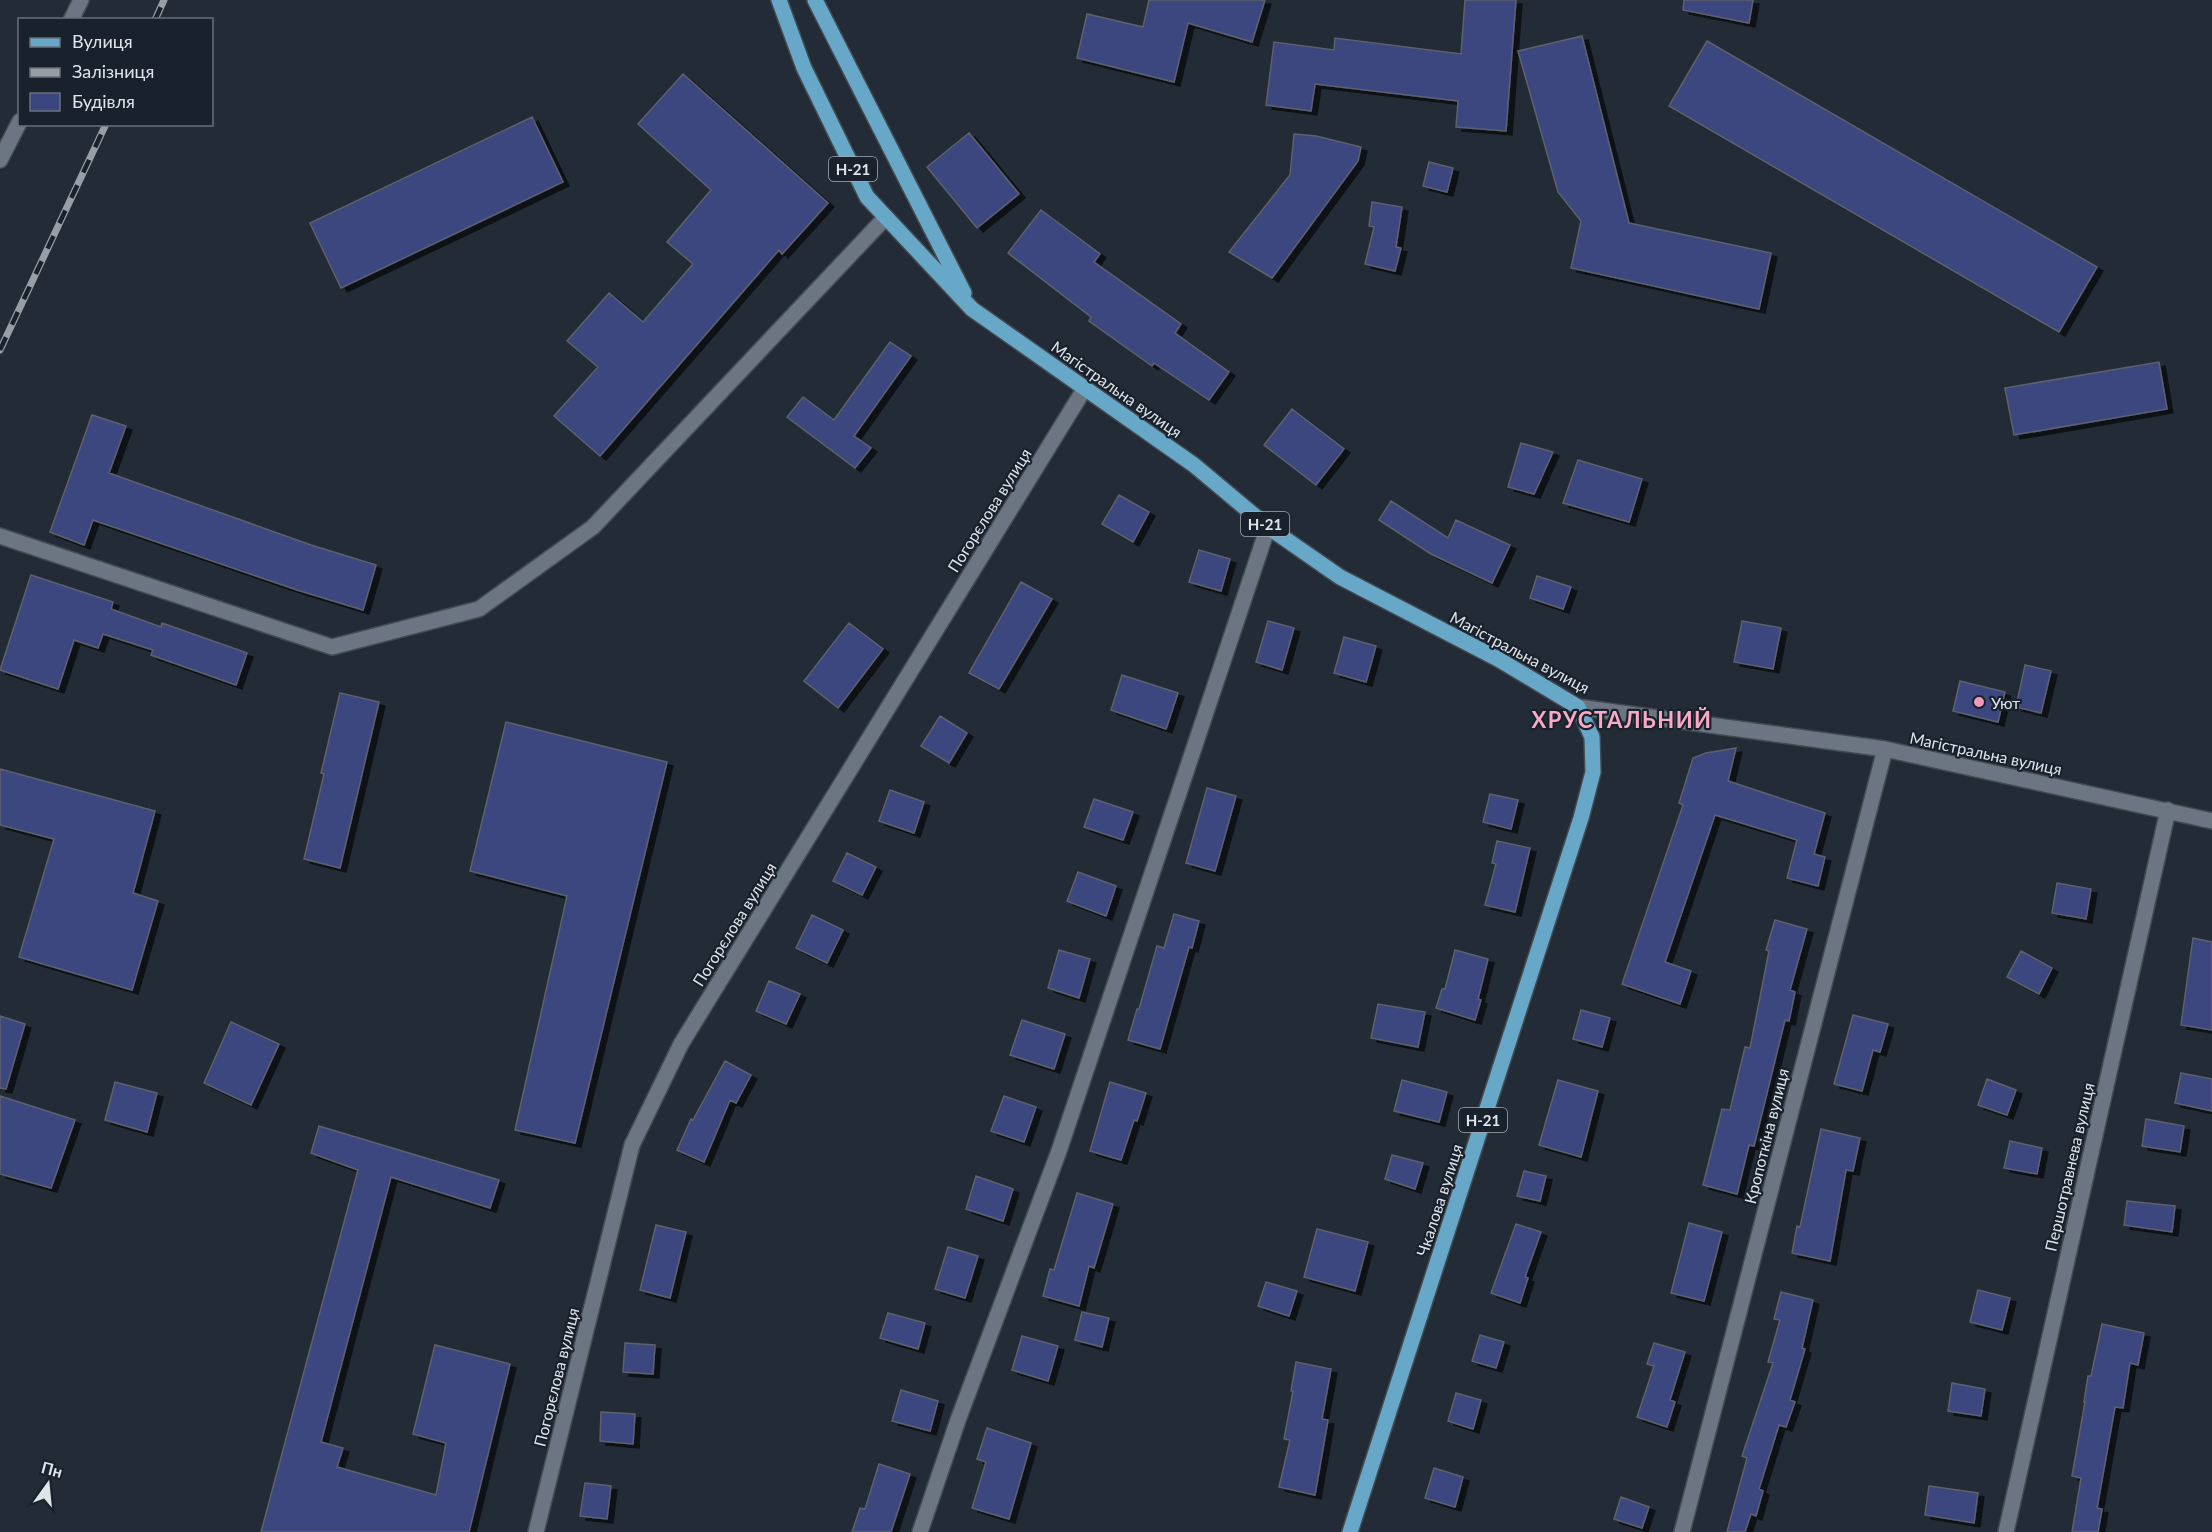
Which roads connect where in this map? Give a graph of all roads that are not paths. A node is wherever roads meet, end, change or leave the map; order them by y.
1 (81, 0) edge
2 (779, 0) edge
3 (815, 0) edge
4 (72, 18) edge
5 (18, 125) edge
6 (0, 160) edge
7 (886, 218) junction
8 (972, 309) junction
9 (1085, 388) junction
10 (1268, 527) junction
11 (0, 536) edge
12 (1578, 707) junction
13 (1885, 750) junction
14 (2168, 810) junction
15 (2212, 821) edge
16 (536, 1532) edge
17 (920, 1532) edge
18 (1350, 1532) edge
19 (1682, 1532) edge
20 (2006, 1532) edge

1 - 4 street
2 - 7 main road, Магістральна вулиця / Н-21
3 - 8 main road, Магістральна вулиця
5 - 6 street
7 - 8 main road, Магістральна вулиця / Н-21
7 - 11 street
8 - 9 main road, Магістральна вулиця / Н-21
9 - 10 main road, Магістральна вулиця / Н-21
9 - 16 street, Погорєлова вулиця
10 - 12 main road, Магістральна вулиця / Н-21
10 - 17 street
12 - 13 street, Магістральна вулиця
12 - 18 main road, Чкалова вулиця / Н-21
13 - 14 street, Магістральна вулиця
13 - 19 street, Кропоткіна вулиця
14 - 15 street, Магістральна вулиця
14 - 20 street, Першотравнева вулиця

